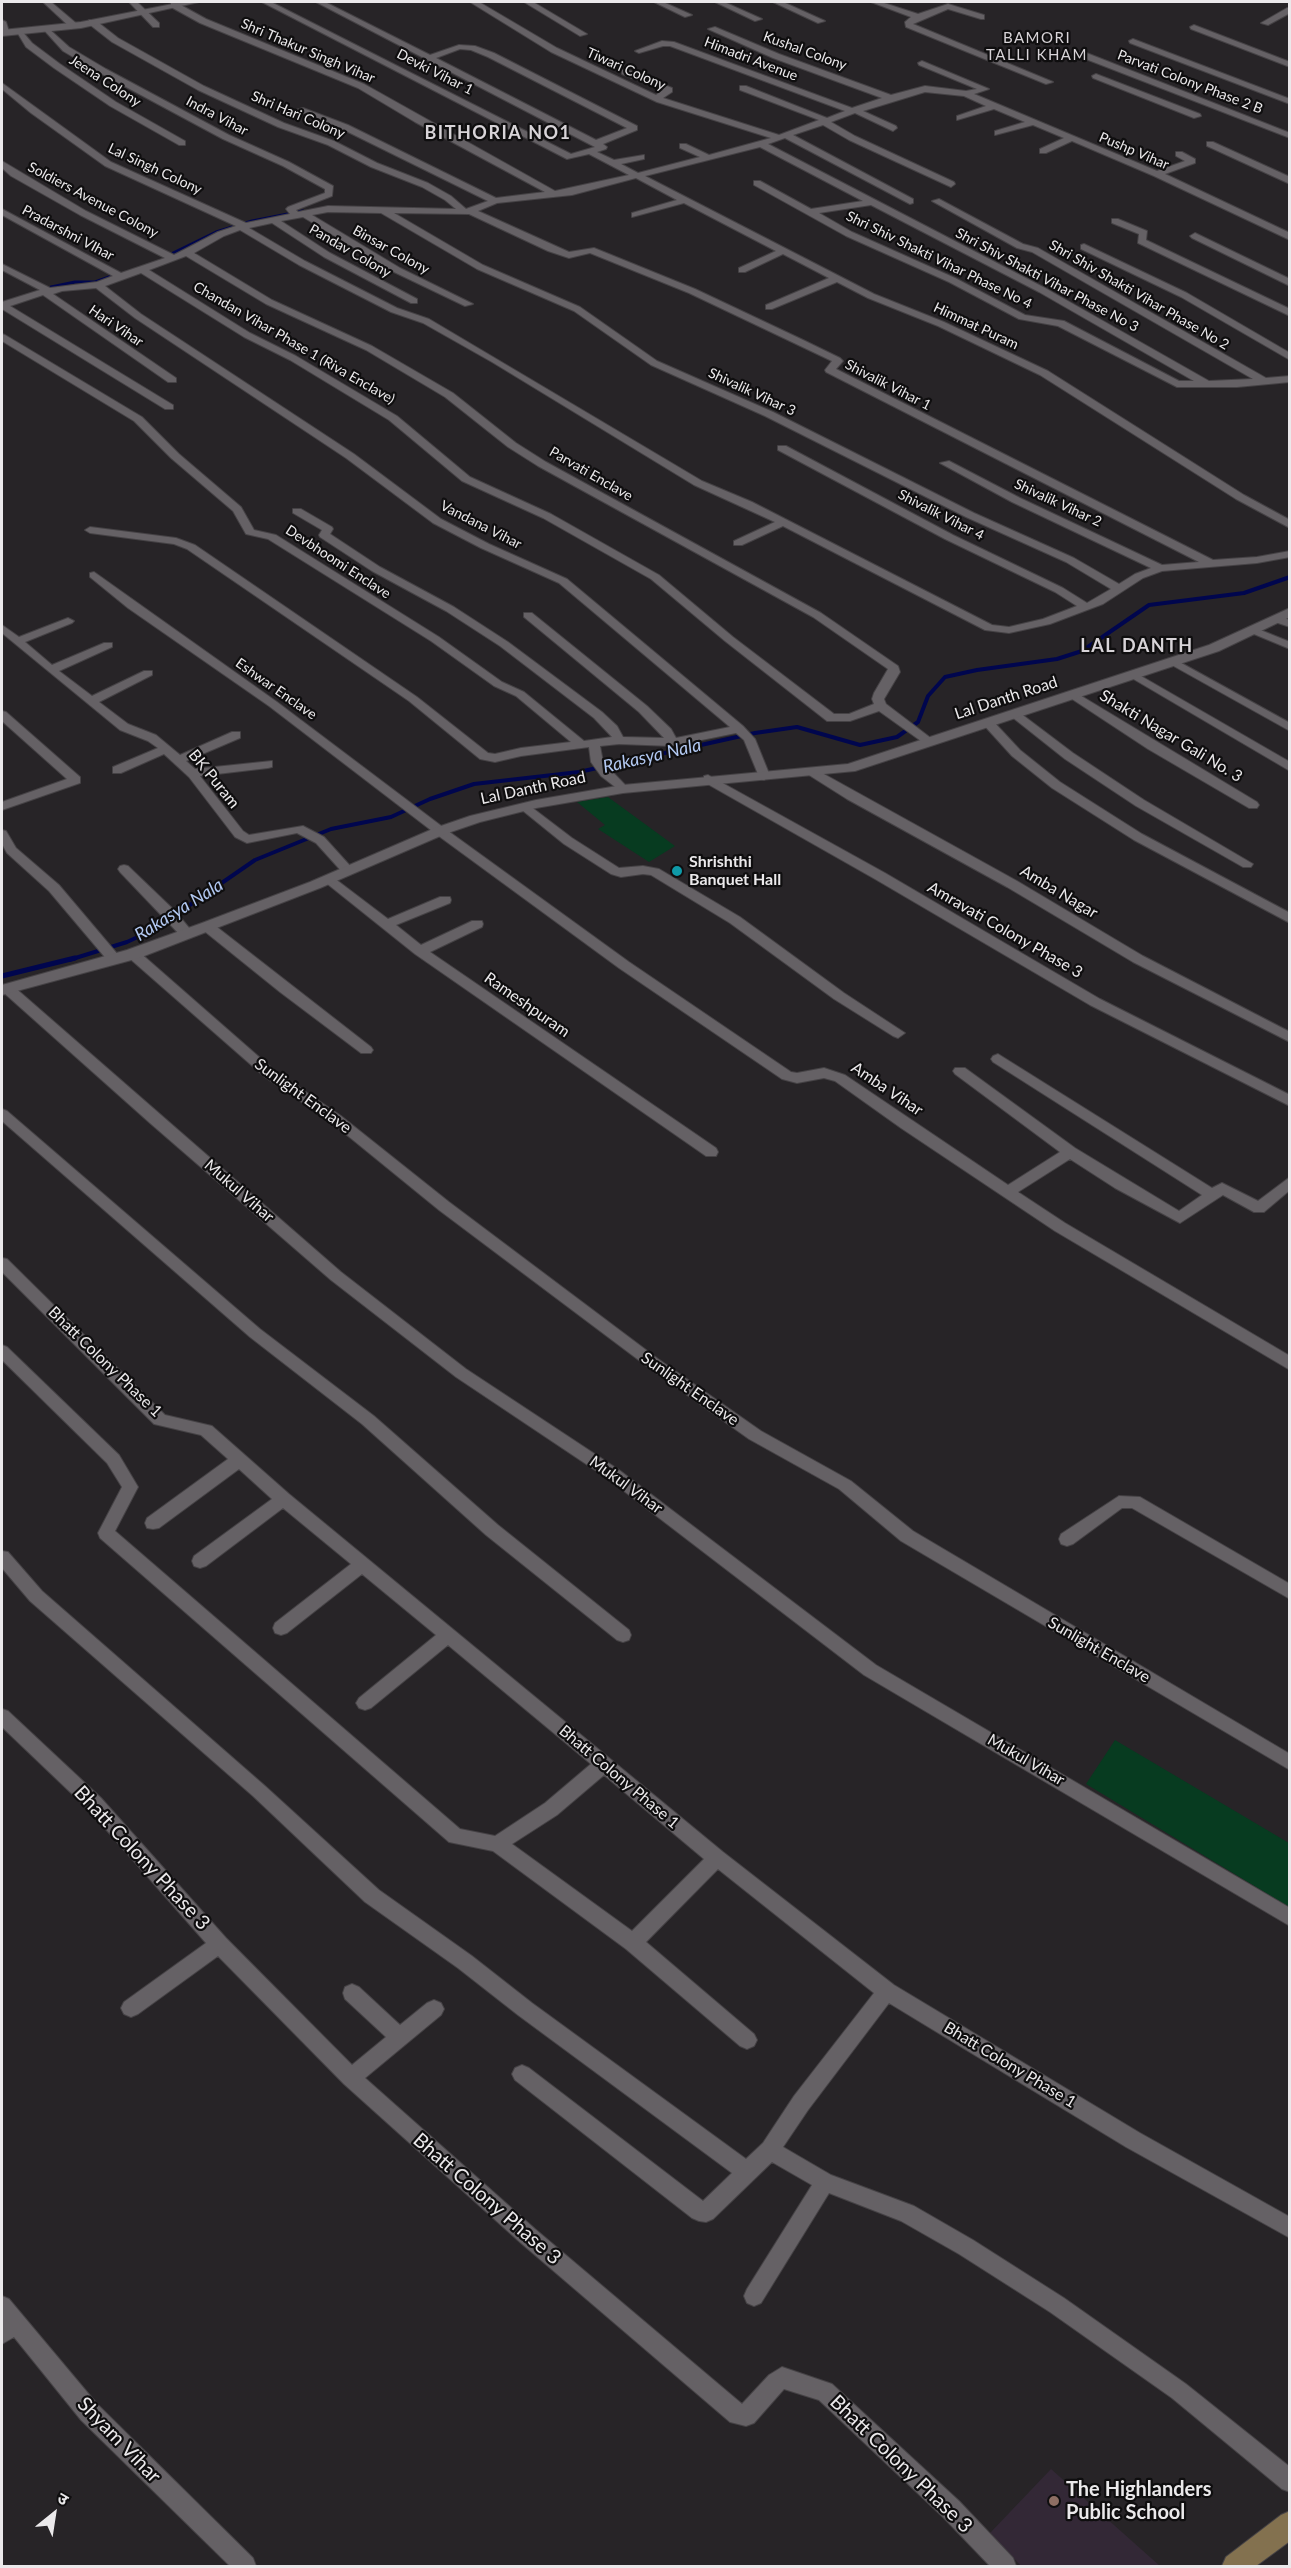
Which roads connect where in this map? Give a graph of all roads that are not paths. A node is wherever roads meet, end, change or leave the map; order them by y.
1 (47, 2) edge
2 (133, 2) edge
3 (194, 2) edge
4 (266, 2) edge
5 (320, 2) edge
6 (474, 2) edge
7 (528, 2) edge
8 (658, 2) edge
9 (719, 2) edge
10 (777, 2) edge
11 (875, 2) edge
12 (176, 4) edge
13 (1290, 10) edge
14 (144, 12) junction
15 (688, 15) dead end
16 (918, 17) junction
17 (981, 17) dead end
18 (758, 19) dead end
19 (821, 21) dead end
20 (2, 22) edge
21 (92, 22) junction
22 (1265, 23) dead end
23 (156, 25) dead end
24 (74, 26) junction
25 (1194, 27) dead end
26 (712, 29) dead end
27 (48, 30) junction
28 (21, 32) junction
29 (4, 33) edge
30 (583, 34) dead end
31 (1133, 41) dead end
32 (639, 51) dead end
33 (1082, 54) dead end
34 (429, 58) junction
35 (922, 63) dead end
36 (1290, 65) edge
37 (625, 72) dead end
38 (1131, 74) junction
39 (1096, 76) dead end
40 (1049, 82) dead end
41 (1110, 82) junction
42 (2, 85) edge
43 (743, 88) dead end
44 (966, 94) junction
45 (656, 98) junction
46 (890, 98) junction
47 (1290, 102) edge
48 (993, 106) junction
49 (300, 110) dead end
50 (854, 111) junction
51 (1197, 116) dead end
52 (960, 118) dead end
53 (825, 121) junction
54 (1031, 123) junction
55 (893, 128) dead end
56 (998, 133) dead end
57 (782, 136) junction
58 (1290, 136) edge
59 (1070, 139) junction
60 (182, 143) dead end
61 (761, 144) junction
62 (1210, 144) dead end
63 (683, 146) dead end
64 (594, 147) junction
65 (1043, 151) dead end
66 (1179, 154) dead end
67 (641, 156) dead end
68 (709, 158) junction
69 (2, 164) edge
70 (614, 164) junction
71 (1157, 174) junction
72 (638, 176) junction
73 (1290, 181) edge
74 (757, 183) dead end
75 (951, 184) dead end
76 (555, 195) junction
77 (685, 200) junction
78 (495, 201) junction
79 (910, 201) dead end
80 (936, 201) dead end
81 (872, 202) junction
82 (381, 210) junction
83 (467, 211) junction
84 (2, 212) edge
85 (811, 212) junction
86 (296, 214) junction
87 (635, 215) dead end
88 (1115, 220) dead end
89 (274, 221) junction
90 (242, 225) junction
91 (1196, 236) dead end
92 (1290, 237) edge
93 (1084, 247) dead end
94 (785, 250) junction
95 (187, 253) junction
96 (173, 258) junction
97 (2, 267) edge
98 (141, 270) junction
99 (742, 270) dead end
100 (122, 277) junction
101 (836, 279) junction
102 (1290, 283) edge
103 (98, 285) junction
104 (48, 292) junction
105 (414, 301) dead end
106 (468, 304) dead end
107 (2, 305) edge
108 (769, 307) dead end
109 (1290, 313) edge
110 (2, 337) edge
111 (1290, 357) edge
112 (1290, 379) edge
113 (172, 380) dead end
114 (1263, 381) junction
115 (1207, 384) junction
116 (169, 407) dead end
117 (782, 448) dead end
118 (945, 463) dead end
119 (297, 511) dead end
120 (783, 522) junction
121 (1290, 525) edge
122 (90, 530) dead end
123 (738, 543) dead end
124 (1290, 554) edge
125 (1210, 563) junction
126 (1160, 568) junction
127 (94, 575) dead end
128 (1119, 589) junction
129 (1086, 608) junction
130 (528, 615) dead end
131 (1285, 618) edge
132 (68, 621) dead end
133 (2, 627) edge
134 (1253, 630) junction
135 (18, 641) junction
136 (108, 645) dead end
137 (1290, 646) edge
138 (1174, 662) junction
139 (51, 670) junction
140 (148, 673) dead end
141 (1134, 675) junction
142 (1073, 695) junction
143 (91, 701) junction
144 (881, 706) junction
145 (1016, 714) junction
146 (2, 715) edge
147 (988, 723) junction
148 (1290, 728) edge
149 (743, 733) junction
150 (236, 735) dead end
151 (923, 738) junction
152 (619, 740) junction
153 (672, 742) junction
154 (594, 743) junction
155 (581, 744) junction
156 (166, 749) junction
157 (179, 760) junction
158 (267, 764) dead end
159 (1290, 767) edge
160 (117, 770) dead end
161 (813, 772) junction
162 (191, 773) junction
163 (764, 776) junction
164 (708, 779) junction
165 (623, 789) junction
166 (1252, 805) dead end
167 (2, 806) edge
168 (526, 807) junction
169 (440, 831) junction
170 (2, 834) edge
171 (1247, 864) dead end
172 (124, 869) dead end
173 (348, 871) junction
174 (330, 879) junction
175 (445, 900) dead end
176 (1290, 919) edge
177 (477, 924) dead end
178 (386, 925) junction
179 (208, 927) junction
180 (187, 934) junction
181 (420, 951) junction
182 (110, 953) junction
183 (133, 954) junction
184 (5, 989) edge
185 (898, 1033) dead end
186 (1290, 1038) edge
187 (366, 1050) dead end
188 (998, 1059) dead end
189 (960, 1071) dead end
190 (1290, 1101) edge
191 (2, 1114) edge
192 (711, 1152) dead end
193 (1070, 1152) junction
194 (1290, 1182) edge
195 (1008, 1192) junction
196 (1212, 1195) junction
197 (2, 1263) edge
198 (2, 1351) edge
199 (1290, 1364) edge
200 (239, 1460) junction
201 (283, 1498) junction
202 (153, 1523) dead end
203 (1067, 1539) dead end
204 (2, 1557) edge
205 (200, 1561) dead end
206 (363, 1564) junction
207 (1290, 1592) edge
208 (281, 1628) dead end
209 (448, 1635) junction
210 (623, 1635) dead end
211 (365, 1703) dead end
212 (2, 1716) edge
213 (1290, 1763) edge
214 (604, 1764) junction
215 (497, 1844) junction
216 (717, 1858) junction
217 (1290, 1918) edge
218 (633, 1943) junction
219 (219, 1944) junction
220 (887, 1991) junction
221 (352, 1993) dead end
222 (131, 2008) dead end
223 (434, 2009) dead end
224 (399, 2037) junction
225 (747, 2040) dead end
226 (522, 2074) dead end
227 (351, 2078) junction
228 (770, 2150) junction
229 (747, 2172) junction
230 (825, 2181) junction
231 (1290, 2228) edge
232 (754, 2296) dead end
233 (5, 2321) edge
234 (1290, 2481) edge
235 (1285, 2534) edge
236 (245, 2566) edge
237 (1005, 2566) edge
238 (1235, 2566) edge

1 - 24 street
2 - 14 street
3 - 12 street
4 - 64 street, Devki Vihar 1
5 - 34 street, Himmat Puram
6 - 45 street, Tiwari Colony
7 - 30 street
8 - 15 street
9 - 18 street
10 - 19 street
11 - 16 street
12 - 14 street
12 - 76 street, Shri Thakur Singh Vihar
13 - 22 street
14 - 21 street
14 - 23 street
16 - 17 street
16 - 40 street
20 - 29 street
21 - 24 street
21 - 83 street, Shri Hari Colony
24 - 27 street
25 - 36 street
26 - 46 street, Kushal Colony
27 - 28 street
27 - 86 street, Indra Vihar
28 - 29 street
28 - 60 street, Jeena Colony
31 - 47 street
32 - 50 street, Himadri Avenue
33 - 38 street, Parvati Colony Phase 2 B
34 - 64 street, Himmat Puram
34 - 64 street
35 - 44 street
37 - 45 street
38 - 41 street
38 - 58 street, Parvati Colony Phase 2 B
39 - 41 street
41 - 51 street
42 - 90 street, Lal Singh Colony
43 - 53 street
44 - 46 street, Pushp Vihar
44 - 48 street, Pushp Vihar
45 - 57 street, Tiwari Colony
46 - 50 street, Pushp Vihar
48 - 52 street
48 - 54 street, Pushp Vihar
49 - 78 street
50 - 53 street, Pushp Vihar
50 - 55 street, Himadri Avenue
53 - 57 street, Pushp Vihar
53 - 75 street
54 - 56 street
54 - 59 street, Pushp Vihar
57 - 61 street, Pushp Vihar
57 - 79 street, Tiwari Colony
59 - 65 street
59 - 71 street, Pushp Vihar
61 - 68 street, Pushp Vihar
61 - 81 street, Shri Shiv Shakti Vihar Phase No 3
62 - 73 street
63 - 68 street
64 - 70 street, Himmat Puram
66 - 71 street
67 - 70 street
68 - 72 street, Pushp Vihar
69 - 96 street, Soldiers Avenue Colony
70 - 72 street, Himmat Puram
71 - 92 street, Pushp Vihar
72 - 76 street, Pushp Vihar
72 - 77 street, Himmat Puram
74 - 85 street, Shri Shiv Shakti Vihar Phase No 4
76 - 78 street, Pushp Vihar
77 - 87 street
77 - 94 street, Himmat Puram
78 - 83 street, Pushp Vihar
80 - 114 street, Shri Shiv Shakti Vihar Phase No 2
81 - 85 street
81 - 115 street, Shri Shiv Shakti Vihar Phase No 3
82 - 83 street
82 - 86 street
82 - 128 street, Shivalik Vihar 3
83 - 125 street, Shivalik Vihar 1
84 - 100 street, Pradarshni VIhar
85 - 115 street, Shri Shiv Shakti Vihar Phase No 4
86 - 89 street
86 - 106 street, Binsar Colony
88 - 109 street
89 - 90 street
89 - 105 street, Pandav Colony
90 - 95 street
90 - 120 street, Lal Singh Colony
91 - 102 street
93 - 111 street
94 - 99 street
94 - 101 street, Himmat Puram
95 - 96 street
95 - 144 street, Parvati Enclave
96 - 98 street
97 - 104 street, Hari Vihar
98 - 100 street
98 - 144 street, Chandan Vihar Phase 1 (Riva Enclave)
100 - 103 street
101 - 108 street
101 - 121 street, Himmat Puram
103 - 104 street
103 - 149 street, Vandana Vihar
104 - 107 street
104 - 113 street, Hari Vihar
107 - 116 street
110 - 155 street, Devbhoomi Enclave
112 - 114 street
114 - 115 street
117 - 129 street, Shivalik Vihar 4
118 - 126 street, Shivalik Vihar 2
119 - 152 street
120 - 123 street
120 - 129 street, Lal Singh Colony
122 - 155 street
124 - 125 street
125 - 126 street
126 - 128 street, Lal Singh Colony
127 - 169 street, Eshwar Enclave
128 - 129 street, Lal Singh Colony
130 - 153 street
131 - 134 street, Lal Danth Road
132 - 135 street
133 - 135 street, BK Puram
134 - 137 street
134 - 138 street, Lal Danth Road
135 - 139 street, BK Puram
136 - 139 street
138 - 141 street, Lal Danth Road
138 - 148 street
139 - 143 street, BK Puram
140 - 143 street
141 - 142 street, Lal Danth Road
141 - 159 street
142 - 145 street, Lal Danth Road
142 - 166 street, Shakti Nagar Gali No. 3
143 - 156 street, BK Puram
144 - 151 street
145 - 147 street, Lal Danth Road
145 - 171 street
146 - 167 street
147 - 151 street, Lal Danth Road
147 - 176 street
149 - 153 street
149 - 163 street, Vandana Vihar
150 - 157 street
151 - 161 street, Lal Danth Road
152 - 153 street
152 - 154 street
154 - 155 street
154 - 165 street
156 - 157 street, BK Puram
156 - 160 street
157 - 162 street, BK Puram
158 - 162 street
161 - 163 street, Lal Danth Road
161 - 186 street, Amba Nagar
162 - 173 street, BK Puram
163 - 164 street, Lal Danth Road
164 - 165 street, Lal Danth Road
164 - 190 street, Amravati Colony Phase 3
165 - 168 street, Lal Danth Road
168 - 169 street, Lal Danth Road
168 - 185 street
169 - 173 street, Lal Danth Road
169 - 195 street, Amba Vihar
170 - 182 street
172 - 180 street
173 - 174 street, Lal Danth Road
174 - 178 street, Rameshpuram
174 - 179 street, Lal Danth Road
175 - 178 street
177 - 181 street
178 - 181 street, Rameshpuram
179 - 180 street, Lal Danth Road
179 - 187 street
180 - 183 street, Lal Danth Road
181 - 192 street, Rameshpuram
182 - 183 street, Lal Danth Road
182 - 184 street, Lal Danth Road
183 - 213 street, Sunlight Enclave
184 - 217 street, Mukul Vihar
188 - 196 street
189 - 193 street
191 - 210 street
193 - 195 street
193 - 196 street
194 - 196 street
195 - 199 street, Amba Vihar
197 - 200 street, Bhatt Colony Phase 1
198 - 215 street
200 - 201 street, Bhatt Colony Phase 1
200 - 202 street
201 - 205 street
201 - 206 street, Bhatt Colony Phase 1
203 - 207 street
204 - 229 street
206 - 208 street
206 - 209 street, Bhatt Colony Phase 1
209 - 211 street
209 - 214 street, Bhatt Colony Phase 1
212 - 219 street, Bhatt Colony Phase 3
214 - 215 street
214 - 216 street, Bhatt Colony Phase 1
215 - 218 street
216 - 218 street
216 - 220 street, Bhatt Colony Phase 1
218 - 225 street
219 - 222 street
219 - 227 street, Bhatt Colony Phase 3
220 - 228 street
220 - 231 street, Bhatt Colony Phase 1
221 - 224 street
223 - 224 street
224 - 227 street
226 - 229 street
227 - 237 street, Bhatt Colony Phase 3
228 - 229 street
228 - 230 street
230 - 232 street
230 - 234 street
233 - 236 street, Shyam Vihar
235 - 238 main road

